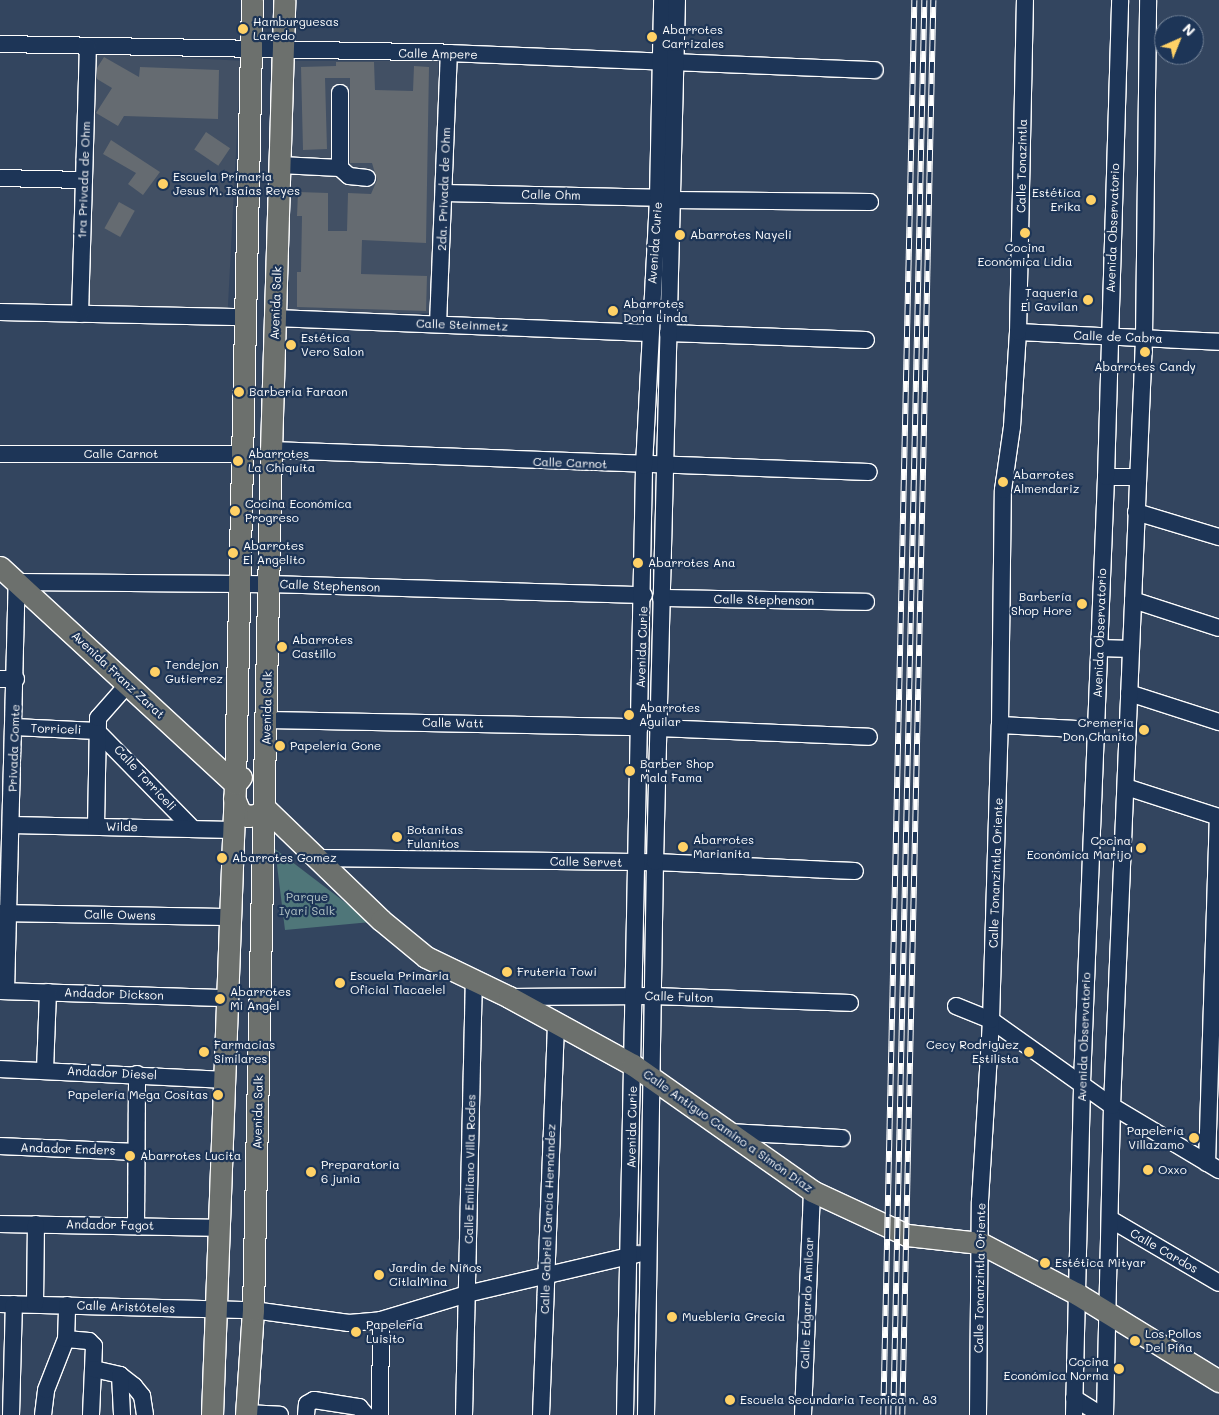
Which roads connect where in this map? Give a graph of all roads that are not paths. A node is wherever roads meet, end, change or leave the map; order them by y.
1 (252, 0) edge
2 (284, 0) edge
3 (662, 0) edge
4 (677, 0) edge
5 (1025, 0) edge
6 (1120, 0) edge
7 (1148, 0) edge
8 (0, 44) edge
9 (88, 47) junction
10 (251, 50) junction
11 (283, 51) junction
12 (449, 53) junction
13 (668, 63) junction
14 (875, 70) dead end
15 (340, 93) dead end
16 (280, 165) junction
17 (340, 168) junction
18 (0, 178) edge
19 (367, 178) dead end
20 (84, 180) junction
21 (444, 193) junction
22 (665, 199) junction
23 (870, 202) dead end
24 (0, 312) edge
25 (80, 314) junction
26 (245, 318) junction
27 (275, 318) junction
28 (438, 324) junction
29 (1018, 332) junction
30 (649, 333) junction
31 (668, 333) junction
32 (1110, 338) junction
33 (1144, 338) junction
34 (866, 340) dead end
35 (1219, 342) edge
36 (271, 450) junction
37 (0, 454) edge
38 (242, 454) junction
39 (644, 466) junction
40 (664, 466) junction
41 (869, 472) dead end
42 (1106, 477) junction
43 (1138, 477) junction
44 (1136, 512) junction
45 (1219, 537) edge
46 (5, 573) edge
47 (239, 584) junction
48 (269, 584) junction
49 (644, 595) junction
50 (661, 598) junction
51 (1133, 600) junction
52 (866, 602) dead end
53 (1219, 628) edge
54 (1100, 648) junction
55 (1131, 649) junction
56 (8, 679) edge
57 (128, 684) junction
58 (1129, 693) junction
59 (267, 720) junction
60 (1219, 722) edge
61 (1000, 725) junction
62 (14, 727) junction
63 (640, 727) junction
64 (658, 728) junction
65 (97, 730) junction
66 (1096, 730) junction
67 (869, 736) dead end
68 (7, 758) edge
69 (1126, 787) junction
70 (235, 791) junction
71 (265, 798) junction
72 (1219, 817) edge
73 (96, 826) junction
74 (192, 828) junction
75 (233, 830) junction
76 (7, 832) edge
77 (317, 858) junction
78 (654, 862) junction
79 (636, 863) junction
80 (854, 871) dead end
81 (4, 913) edge
82 (231, 917) junction
83 (474, 982) junction
84 (3, 991) edge
85 (48, 992) junction
86 (634, 995) junction
87 (653, 996) junction
88 (509, 997) junction
89 (229, 998) junction
90 (850, 1003) dead end
91 (956, 1006) dead end
92 (991, 1020) junction
93 (556, 1023) junction
94 (633, 1064) junction
95 (0, 1069) edge
96 (45, 1070) junction
97 (137, 1074) junction
98 (224, 1080) junction
99 (653, 1081) junction
100 (1082, 1083) junction
101 (1112, 1106) junction
102 (725, 1132) junction
103 (842, 1138) dead end
104 (0, 1146) edge
105 (135, 1152) junction
106 (1213, 1167) edge
107 (812, 1191) junction
108 (1110, 1219) junction
109 (0, 1224) edge
110 (36, 1224) junction
111 (136, 1225) junction
112 (220, 1228) junction
113 (980, 1243) junction
114 (649, 1253) junction
115 (629, 1255) junction
116 (545, 1276) junction
117 (1219, 1283) edge
118 (467, 1294) junction
119 (1077, 1294) junction
120 (7, 1304) edge
121 (35, 1304) junction
122 (67, 1306) junction
123 (216, 1309) junction
124 (253, 1310) junction
125 (1107, 1314) junction
126 (381, 1320) junction
127 (66, 1339) junction
128 (94, 1368) junction
129 (120, 1375) junction
130 (1219, 1381) edge
131 (1074, 1398) junction
132 (246, 1414) edge
133 (11, 1415) edge
134 (43, 1415) edge
135 (91, 1415) edge
136 (122, 1415) edge
137 (145, 1415) edge
138 (212, 1415) edge
139 (280, 1415) edge
140 (306, 1415) edge
141 (366, 1415) edge
142 (380, 1415) edge
143 (464, 1415) edge
144 (542, 1415) edge
145 (625, 1415) edge
146 (646, 1415) edge
147 (803, 1415) edge
148 (978, 1415) edge
149 (1074, 1415) edge
150 (1100, 1415) edge
151 (1105, 1415) edge

1 - 10 main road
2 - 11 main road, Avenida Salk
3 - 13 street, Avenida Curie
4 - 13 street, Avenida Curie
5 - 29 street, Calle Tonazintla
6 - 32 street, Avenida Observatorio
7 - 33 street
8 - 9 street, Calle Ampere
9 - 10 street, Calle Ampere
9 - 20 street, 1ra Privada de Ohm
10 - 11 street, Calle Ampere
10 - 26 main road
11 - 12 street, Calle Ampere
11 - 16 main road, Avenida Salk
12 - 13 street, Calle Ampere
12 - 21 street, 2da. Privada de Ohm
13 - 14 street, Calle Ampere
13 - 22 street, Avenida Curie
15 - 17 street
16 - 17 street
16 - 27 main road, Avenida Salk
17 - 19 street
18 - 20 street
20 - 25 street, 1ra Privada de Ohm
21 - 22 street, Calle Ohm
21 - 28 street, 2da. Privada de Ohm
22 - 23 street, Calle Ohm
22 - 30 street, Avenida Curie
22 - 31 street, Avenida Curie
24 - 25 street
25 - 26 street
26 - 38 main road
27 - 28 street, Calle Steinmetz
27 - 36 main road, Avenida Salk
28 - 30 street, Calle Steinmetz
29 - 32 street, Calle de Cabra
29 - 61 street, Calle Tonanzintla Oriente
30 - 39 street, Avenida Curie
31 - 34 street
31 - 40 street, Avenida Curie
32 - 33 street, Calle de Cabra
32 - 42 street, Avenida Observatorio
33 - 35 street, Calle de Cabra
33 - 43 street
36 - 39 street, Calle Carnot
36 - 48 main road, Avenida Salk
37 - 38 street, Calle Carnot
38 - 47 main road
39 - 40 street, Calle Carnot
39 - 49 street, Avenida Curie
40 - 41 street, Calle Carnot
40 - 50 street, Avenida Curie
42 - 43 street
42 - 54 street, Avenida Observatorio
43 - 44 street
44 - 45 street
44 - 51 street
46 - 47 street, Calle Stephenson
46 - 56 street, Privada Comte
46 - 57 main road, Avenida Franz Zarat
47 - 48 street, Calle Stephenson
47 - 70 main road
48 - 49 street, Calle Stephenson
48 - 59 main road, Avenida Salk
49 - 63 street, Avenida Curie
50 - 52 street, Calle Stephenson
50 - 64 street, Avenida Curie
51 - 53 street
51 - 55 street
54 - 55 street
54 - 66 street, Avenida Observatorio
55 - 58 street
56 - 62 street, Privada Comte
57 - 65 street, Calle Torriceli
57 - 70 main road, Avenida Franz Zarat
58 - 60 street
58 - 69 street
59 - 63 street, Calle Watt
59 - 71 main road, Avenida Salk
61 - 66 street
61 - 92 street, Calle Tonanzintla Oriente
62 - 65 street, Torriceli
62 - 68 street, Privada Comte
63 - 79 street, Avenida Curie
64 - 67 street
64 - 78 street, Avenida Curie
65 - 73 street, Calle Torriceli
65 - 74 street, Calle Torriceli
66 - 100 street, Avenida Observatorio
68 - 76 street, Privada Comte
69 - 72 street
69 - 101 street
70 - 71 main road
70 - 71 main road
70 - 75 main road
71 - 77 main road
71 - 124 main road, Avenida Salk
72 - 106 street
73 - 74 street, Wilde
73 - 76 street, Wilde
74 - 75 street, Wilde
75 - 82 main road
76 - 81 street, Privada Comte
77 - 79 street, Calle Servet
77 - 83 main road
78 - 79 street, Calle Servet
78 - 80 street, Calle Servet
78 - 87 street, Avenida Curie
79 - 86 street, Avenida Curie
81 - 82 street, Calle Owens
81 - 84 street, Privada Comte
82 - 89 main road
83 - 88 main road
83 - 118 street, Calle Emiliano Villa Rodes
84 - 85 street, Andador Dickson
85 - 89 street, Andador Dickson
85 - 96 street
86 - 87 street, Calle Fulton
86 - 88 street, Calle Fulton
86 - 94 street, Avenida Curie
87 - 90 street, Calle Fulton
87 - 99 street, Avenida Curie
88 - 93 main road, Calle Antiguo Camino a Simón Díaz
89 - 98 main road
91 - 92 street
92 - 100 street
92 - 113 street, Calle Tonanzintla Oriente
93 - 94 main road, Calle Antiguo Camino a Simón Díaz
93 - 116 street, Calle Gabriel García Hernández
94 - 99 main road, Calle Antiguo Camino a Simón Díaz
94 - 115 street, Avenida Curie
95 - 96 street, Andador Diesel
96 - 97 street, Andador Diesel
97 - 98 street, Andador Diesel
97 - 105 street
98 - 112 main road
99 - 102 main road, Calle Antiguo Camino a Simón Díaz
99 - 114 street, Avenida Curie
100 - 101 street
100 - 119 street, Avenida Observatorio
101 - 106 street
101 - 108 street
102 - 103 street
102 - 107 main road, Calle Antiguo Camino a Simón Díaz
104 - 105 street, Andador Enders
105 - 111 street
107 - 113 main road, Calle Antiguo Camino a Simón Díaz
107 - 147 street, Calle Edgardo Amilcar
108 - 117 street, Calle Cardos
108 - 125 street
109 - 110 street, Andador Fagot
110 - 111 street, Andador Fagot
110 - 121 street
111 - 112 street, Andador Fagot
112 - 123 main road
113 - 119 main road, Calle Antiguo Camino a Simón Díaz
113 - 148 street, Calle Tonanzintla Oriente
114 - 115 street, Calle Aristóteles
114 - 146 street, Avenida Curie
115 - 116 street, Calle Aristóteles
115 - 145 street, Avenida Curie
116 - 118 street, Calle Aristóteles
116 - 144 street, Calle Gabriel García Hernández
118 - 126 street, Calle Aristóteles
118 - 143 street, Calle Emiliano Villa Rodes
119 - 125 main road, Calle Antiguo Camino a Simón Díaz
119 - 131 street, Avenida Observatorio
120 - 121 street, Calle Aristóteles
120 - 133 street
121 - 122 street, Calle Aristóteles
122 - 123 street, Calle Aristóteles
122 - 127 street
123 - 124 street, Calle Aristóteles
123 - 138 main road
124 - 126 street, Calle Aristóteles
124 - 132 main road, Avenida Salk
125 - 130 main road, Calle Antiguo Camino a Simón Díaz
125 - 151 street
126 - 142 street
127 - 128 street
127 - 134 street
128 - 129 street
128 - 135 street
129 - 136 street
129 - 137 street
131 - 149 street, Avenida Observatorio
131 - 150 street
132 - 139 street
140 - 141 street

